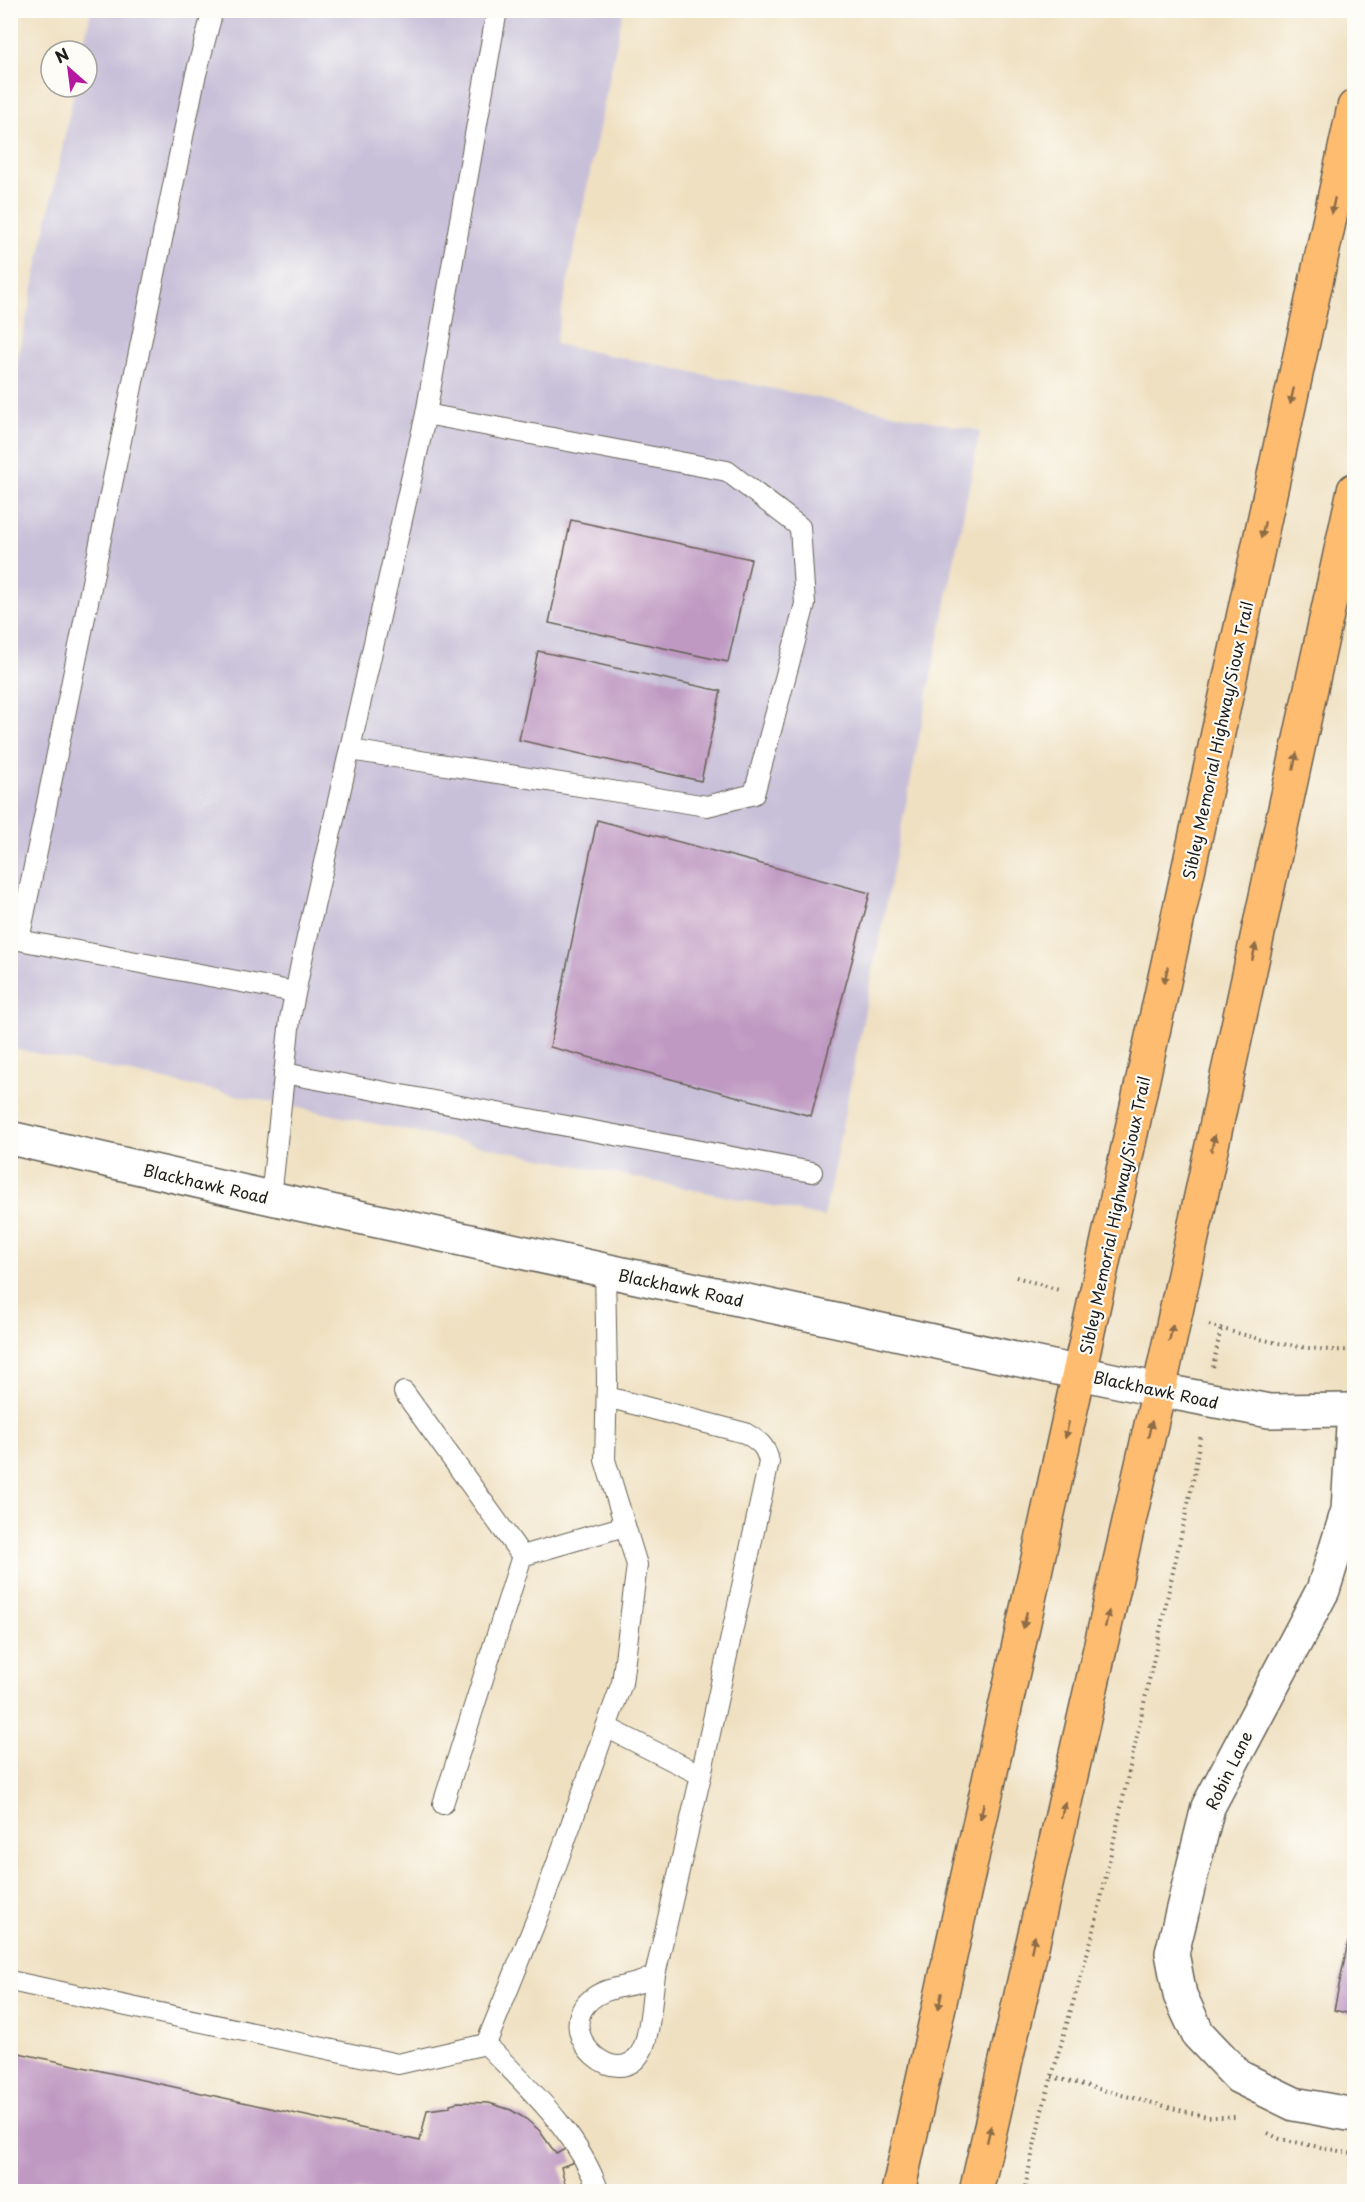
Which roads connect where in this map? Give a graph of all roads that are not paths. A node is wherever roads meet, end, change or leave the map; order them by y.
1 (213, 10) edge
2 (497, 10) edge
3 (1354, 107) edge
4 (426, 414) junction
5 (1354, 490) edge
6 (350, 750) junction
7 (295, 992) junction
8 (284, 1073) junction
9 (10, 1138) edge
10 (812, 1172) dead end
11 (272, 1198) junction
12 (605, 1270) junction
13 (1079, 1373) junction
14 (1159, 1390) junction
15 (404, 1392) dead end
16 (607, 1397) junction
17 (1354, 1410) edge
18 (626, 1526) junction
19 (522, 1557) junction
20 (606, 1727) junction
21 (701, 1775) junction
22 (443, 1804) dead end
23 (655, 1975) junction
24 (10, 1982) edge
25 (486, 2044) junction
26 (1354, 2115) edge
27 (599, 2192) edge
28 (898, 2192) edge
29 (976, 2192) edge

1 - 7 lane
2 - 4 lane
3 -> 13 highway, Sibley Memorial Highway/Sioux Trail
4 - 6 lane
4 - 6 lane
14 -> 5 highway
6 - 7 lane
7 - 8 lane
8 - 10 lane
8 - 11 lane
9 - 11 street, Blackhawk Road
11 - 12 street, Blackhawk Road
12 - 13 street, Blackhawk Road
12 - 16 lane
13 - 14 street, Blackhawk Road
13 -> 28 highway, Sibley Memorial Highway/Sioux Trail
14 - 17 street, Blackhawk Road
29 -> 14 highway
15 - 19 lane
16 - 18 lane
16 - 21 lane
17 - 26 street, Robin Lane
18 - 19 lane
18 - 20 lane
19 - 22 lane
20 - 21 lane
20 - 25 lane
21 - 23 lane
23 - 23 lane
24 - 25 lane
25 - 27 lane

